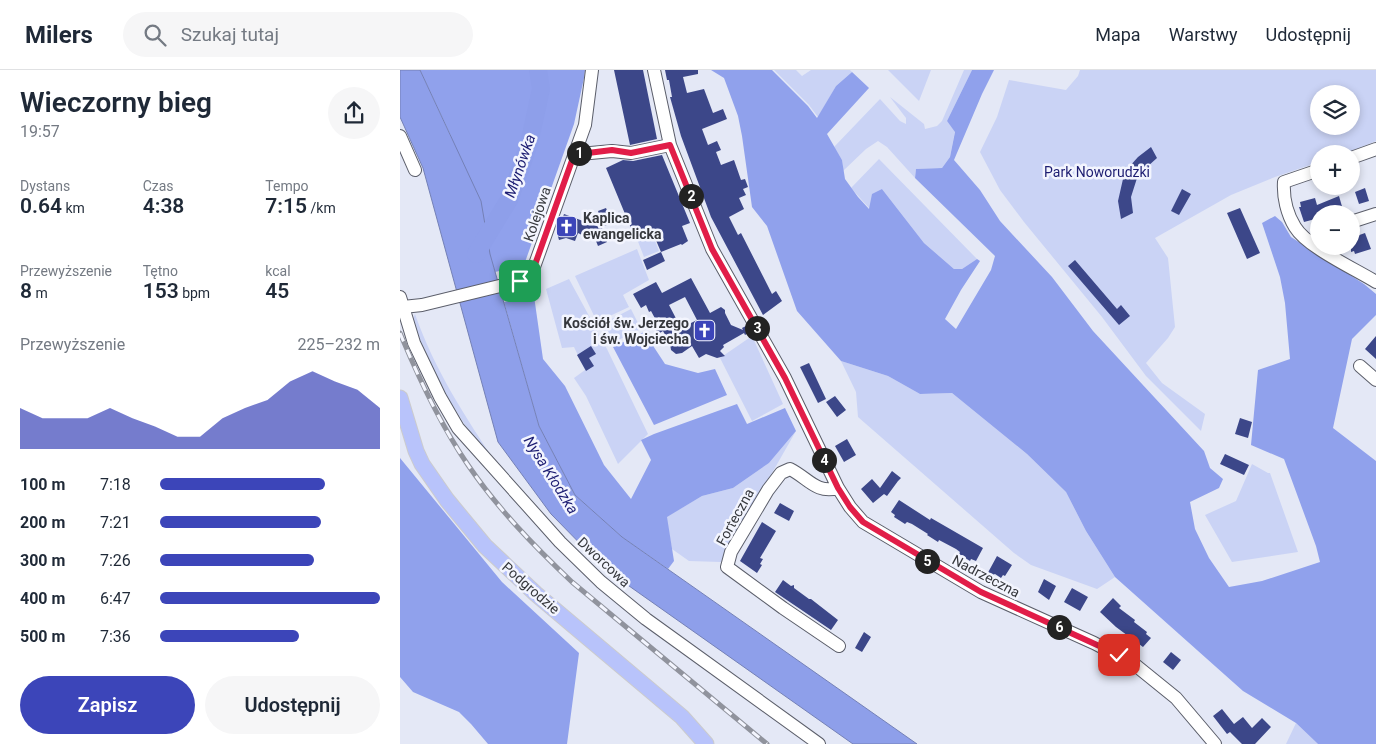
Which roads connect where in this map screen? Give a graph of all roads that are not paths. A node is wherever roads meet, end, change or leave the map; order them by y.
1 (592, 70) edge
2 (654, 70) edge
3 (400, 136) edge
4 (670, 145) junction
5 (1376, 148) edge
6 (575, 152) junction
7 (1360, 154) edge
8 (415, 170) dead end
9 (1310, 173) edge
10 (1376, 214) edge
11 (1360, 219) edge
12 (1310, 237) edge
13 (1337, 255) edge
14 (1376, 282) edge
15 (401, 302) edge
16 (1360, 366) dead end
17 (1376, 380) edge
18 (400, 398) edge
19 (838, 488) junction
20 (839, 646) dead end
21 (706, 744) edge
22 (819, 744) edge
23 (1215, 744) edge

1 - 6 street, Kolejowa
2 - 4 street, Nadrzeczna
3 - 8 street
4 - 6 street
4 - 19 street, Nadrzeczna
5 - 7 street
6 - 15 street, Kolejowa
9 - 12 street
10 - 11 street
13 - 14 street
15 - 22 street, Dworcowa
16 - 17 street
18 - 21 main road, Podgrodzie
19 - 20 street, Forteczna
19 - 23 street, Nadrzeczna

